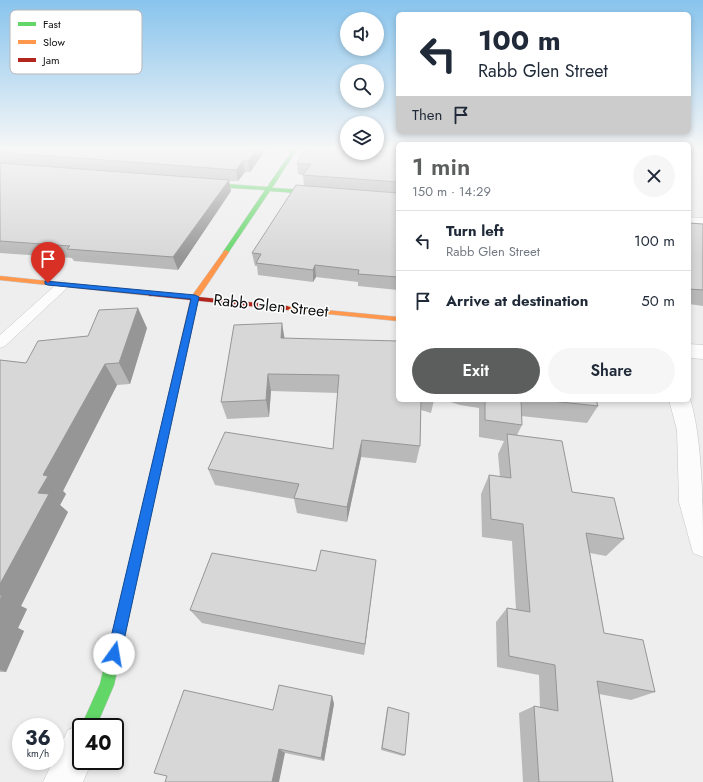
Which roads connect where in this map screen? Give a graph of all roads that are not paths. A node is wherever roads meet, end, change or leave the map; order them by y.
1 (208, 184) edge
2 (270, 184) edge
3 (267, 189) junction
4 (329, 194) edge
5 (691, 221) edge
6 (703, 222) edge
7 (0, 278) edge
8 (63, 285) junction
9 (195, 297) junction
10 (396, 319) edge
11 (0, 343) edge
12 (691, 351) edge
13 (703, 352) edge
14 (681, 402) edge
15 (703, 543) edge
16 (92, 718) edge
17 (72, 762) edge
18 (63, 782) edge

1 - 3 street
2 - 3 street
3 - 4 street
3 - 9 street
5 - 6 street
7 - 8 street, Rabb Glen Street
8 - 9 street, Rabb Glen Street
8 - 11 lane
9 - 10 street, Rabb Glen Street
9 - 16 street
12 - 13 street
14 - 15 street
17 - 18 street

